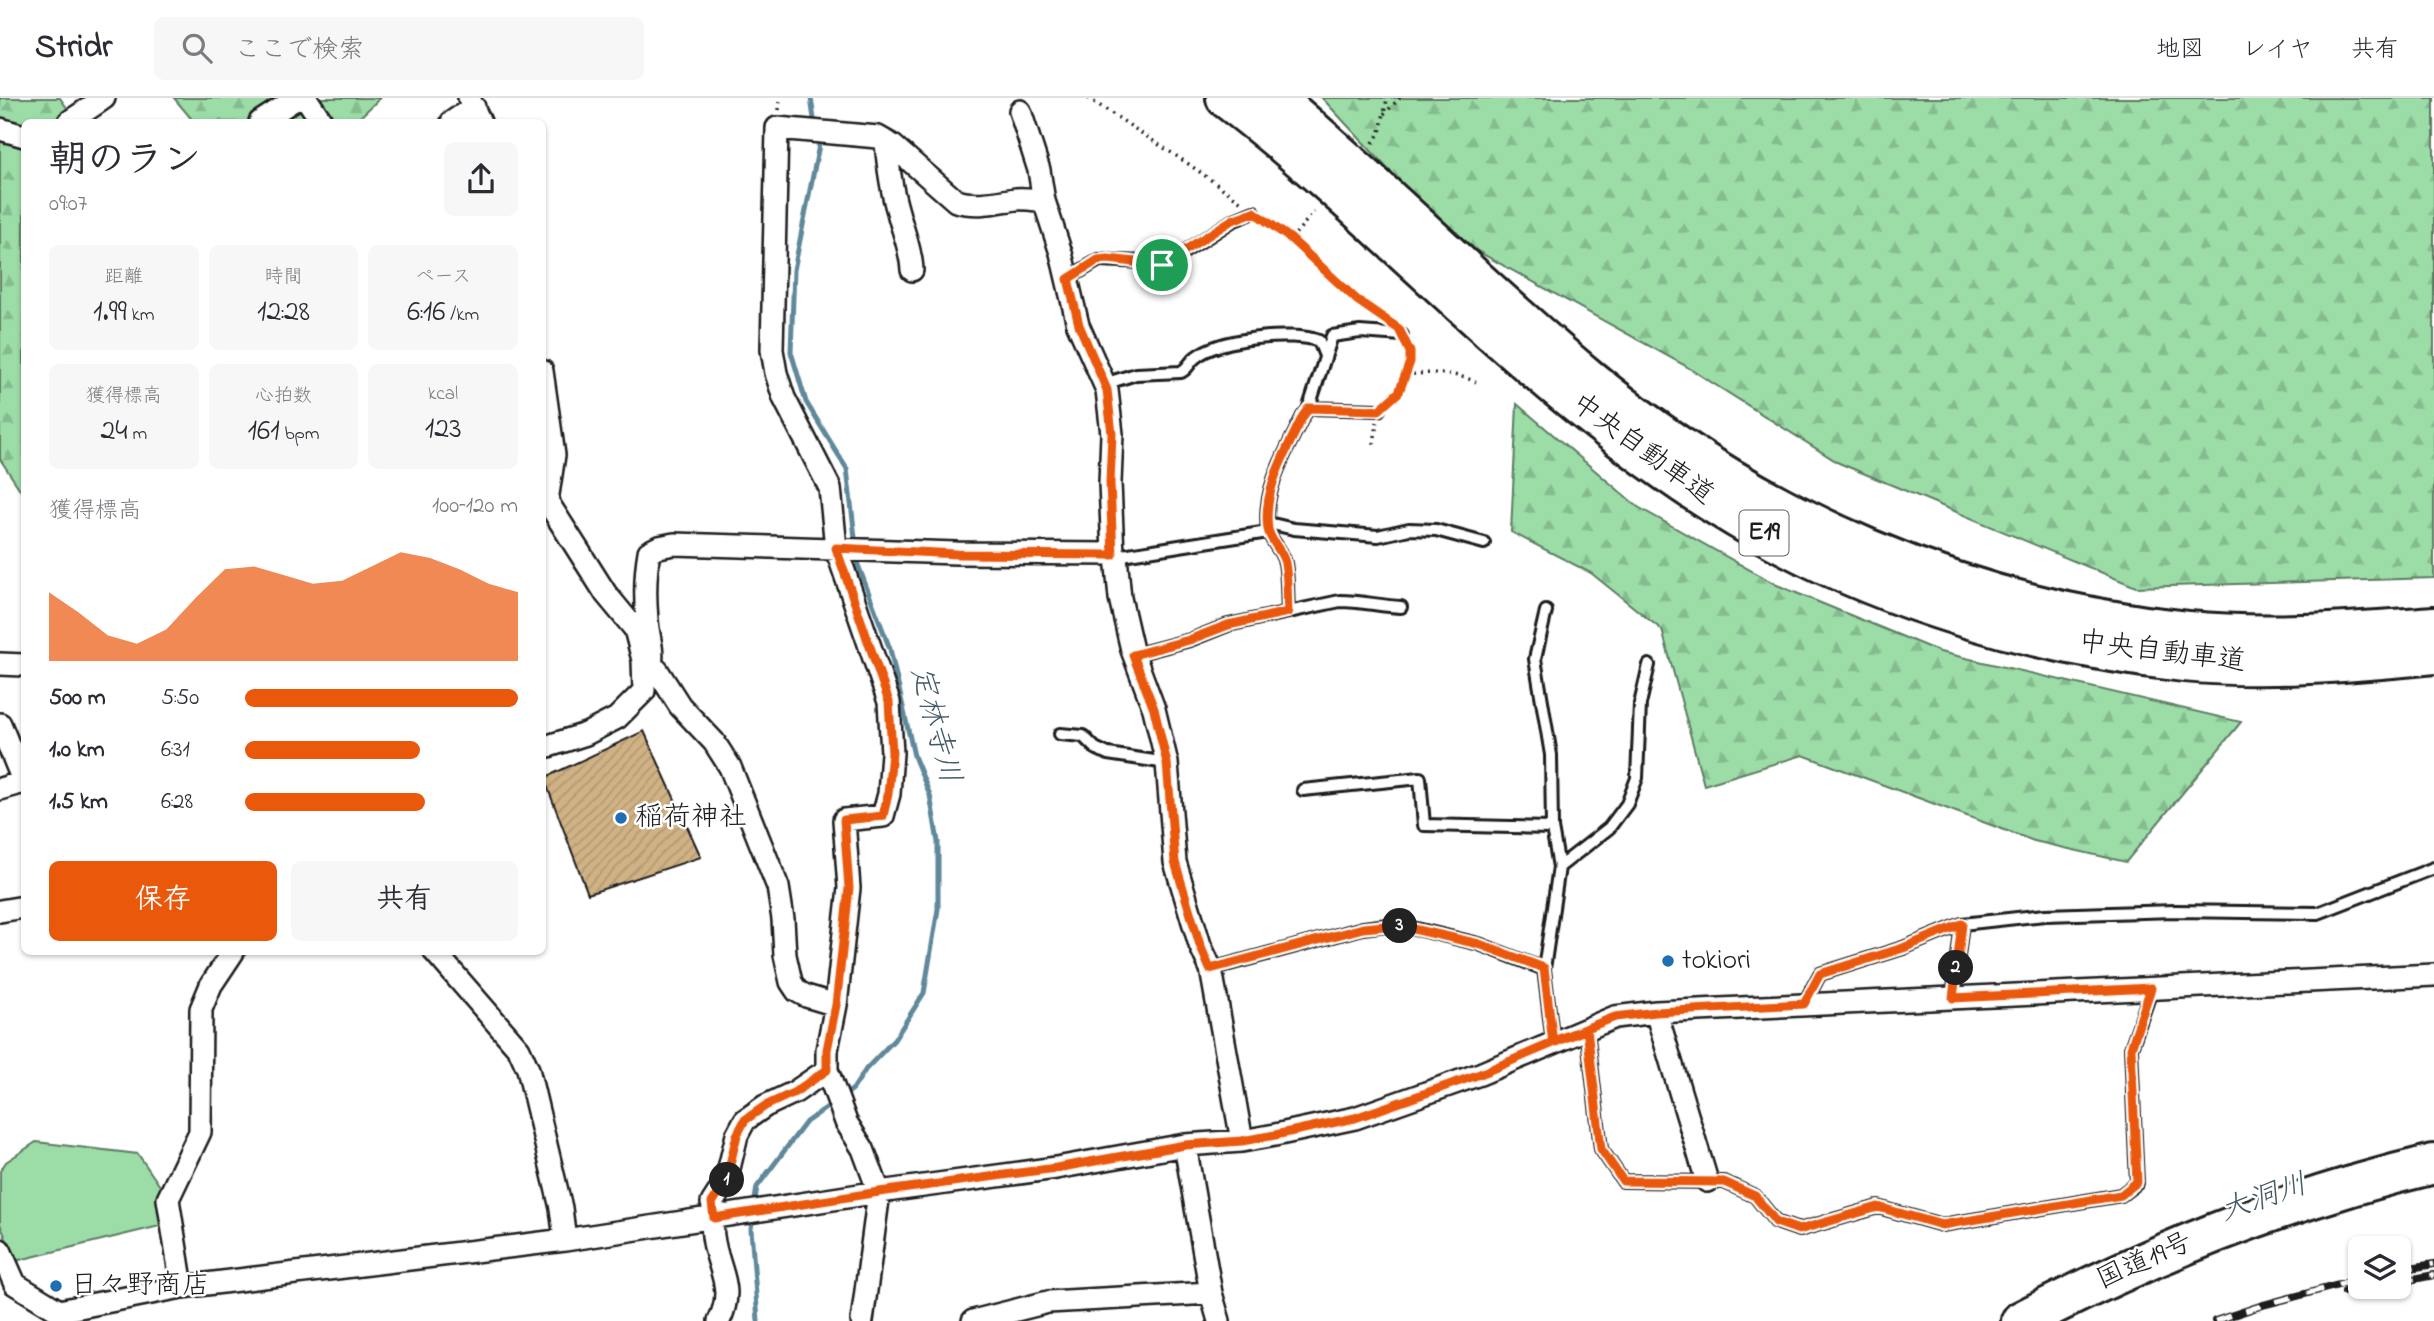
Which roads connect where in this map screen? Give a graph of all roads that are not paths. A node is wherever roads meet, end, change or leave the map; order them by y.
1 (104, 98) edge
2 (297, 98) edge
3 (306, 98) edge
4 (1226, 98) edge
5 (1275, 98) edge
6 (474, 109) edge
7 (1020, 111) dead end
8 (73, 119) edge
9 (265, 119) edge
10 (320, 119) edge
11 (457, 119) edge
12 (0, 129) edge
13 (21, 135) edge
14 (886, 142) junction
15 (1044, 201) junction
16 (1254, 212) road end
17 (912, 270) dead end
18 (1068, 279) junction
19 (1402, 335) road end
20 (1325, 356) junction
21 (1104, 384) junction
22 (546, 399) edge
23 (1309, 408) junction
24 (1379, 410) road end
25 (547, 475) edge
26 (1268, 528) junction
27 (1484, 543) dead end
28 (836, 548) junction
29 (1115, 555) junction
30 (1401, 607) dead end
31 (1546, 611) dead end
32 (1288, 612) junction
33 (2434, 625) edge
34 (2434, 654) edge
35 (1133, 655) junction
36 (647, 663) junction
37 (0, 664) edge
38 (21, 665) edge
39 (1649, 665) dead end
40 (0, 724) edge
41 (1060, 734) dead end
42 (546, 746) edge
43 (18, 750) edge
44 (1167, 763) junction
45 (21, 783) edge
46 (0, 789) edge
47 (1303, 790) dead end
48 (1552, 828) junction
49 (1559, 867) junction
50 (2434, 868) edge
51 (21, 908) edge
52 (0, 911) edge
53 (1962, 924) junction
54 (231, 955) edge
55 (438, 955) edge
56 (1544, 968) junction
57 (1210, 969) junction
58 (2434, 975) edge
59 (2151, 988) junction
60 (1953, 998) junction
61 (1804, 1004) junction
62 (836, 1005) junction
63 (1656, 1012) junction
64 (1587, 1029) junction
65 (1553, 1043) junction
66 (827, 1070) junction
67 (1242, 1141) junction
68 (1185, 1145) junction
69 (2434, 1164) edge
70 (1707, 1181) junction
71 (2434, 1189) edge
72 (879, 1192) junction
73 (714, 1218) junction
74 (565, 1240) junction
75 (0, 1250) edge
76 (7, 1284) edge
77 (182, 1287) junction
78 (1211, 1293) junction
79 (57, 1316) edge
80 (719, 1321) edge
81 (862, 1321) edge
82 (973, 1321) edge
83 (1219, 1321) edge
84 (2021, 1321) edge
85 (2074, 1321) edge

1 - 8 street
2 - 9 street
3 - 10 street
4 - 34 highway, 中央自動車道 / E19
5 - 33 highway, 中央自動車道 / E19
6 - 11 street
7 - 15 street
12 - 13 street
14 - 15 street
14 - 17 street
14 - 28 street
15 - 18 street
16 - 18 lane
18 - 21 street
19 - 20 lane
20 - 21 lane
20 - 23 lane
21 - 29 street
22 - 25 street
23 - 24 lane
23 - 26 lane
25 - 36 street
26 - 27 lane
26 - 29 lane
26 - 32 lane
28 - 29 street
28 - 36 street
28 - 62 street
29 - 35 street
30 - 32 lane
31 - 48 lane
32 - 35 lane
35 - 44 street
36 - 42 street
36 - 62 street
37 - 38 street
39 - 49 lane
40 - 43 street
41 - 44 lane
44 - 57 street
45 - 46 street
47 - 48 lane
48 - 49 lane
49 - 56 lane
50 - 53 lane
51 - 52 street
53 - 60 lane
53 - 61 lane
54 - 77 street
55 - 74 street
56 - 57 lane
56 - 65 lane
57 - 67 street
58 - 59 street
59 - 60 street
59 - 70 lane
60 - 61 street
61 - 63 street
62 - 66 street
63 - 64 street
63 - 70 street
64 - 65 street
64 - 70 lane
65 - 67 street
66 - 72 street
66 - 73 street
67 - 68 street
68 - 72 street
68 - 78 street
69 - 84 highway, 国道19号
71 - 85 highway, 国道19号
72 - 73 street
72 - 81 street
73 - 74 street
73 - 80 street
74 - 77 street
75 - 76 street
76 - 79 street
77 - 79 street
78 - 82 street
78 - 83 street

